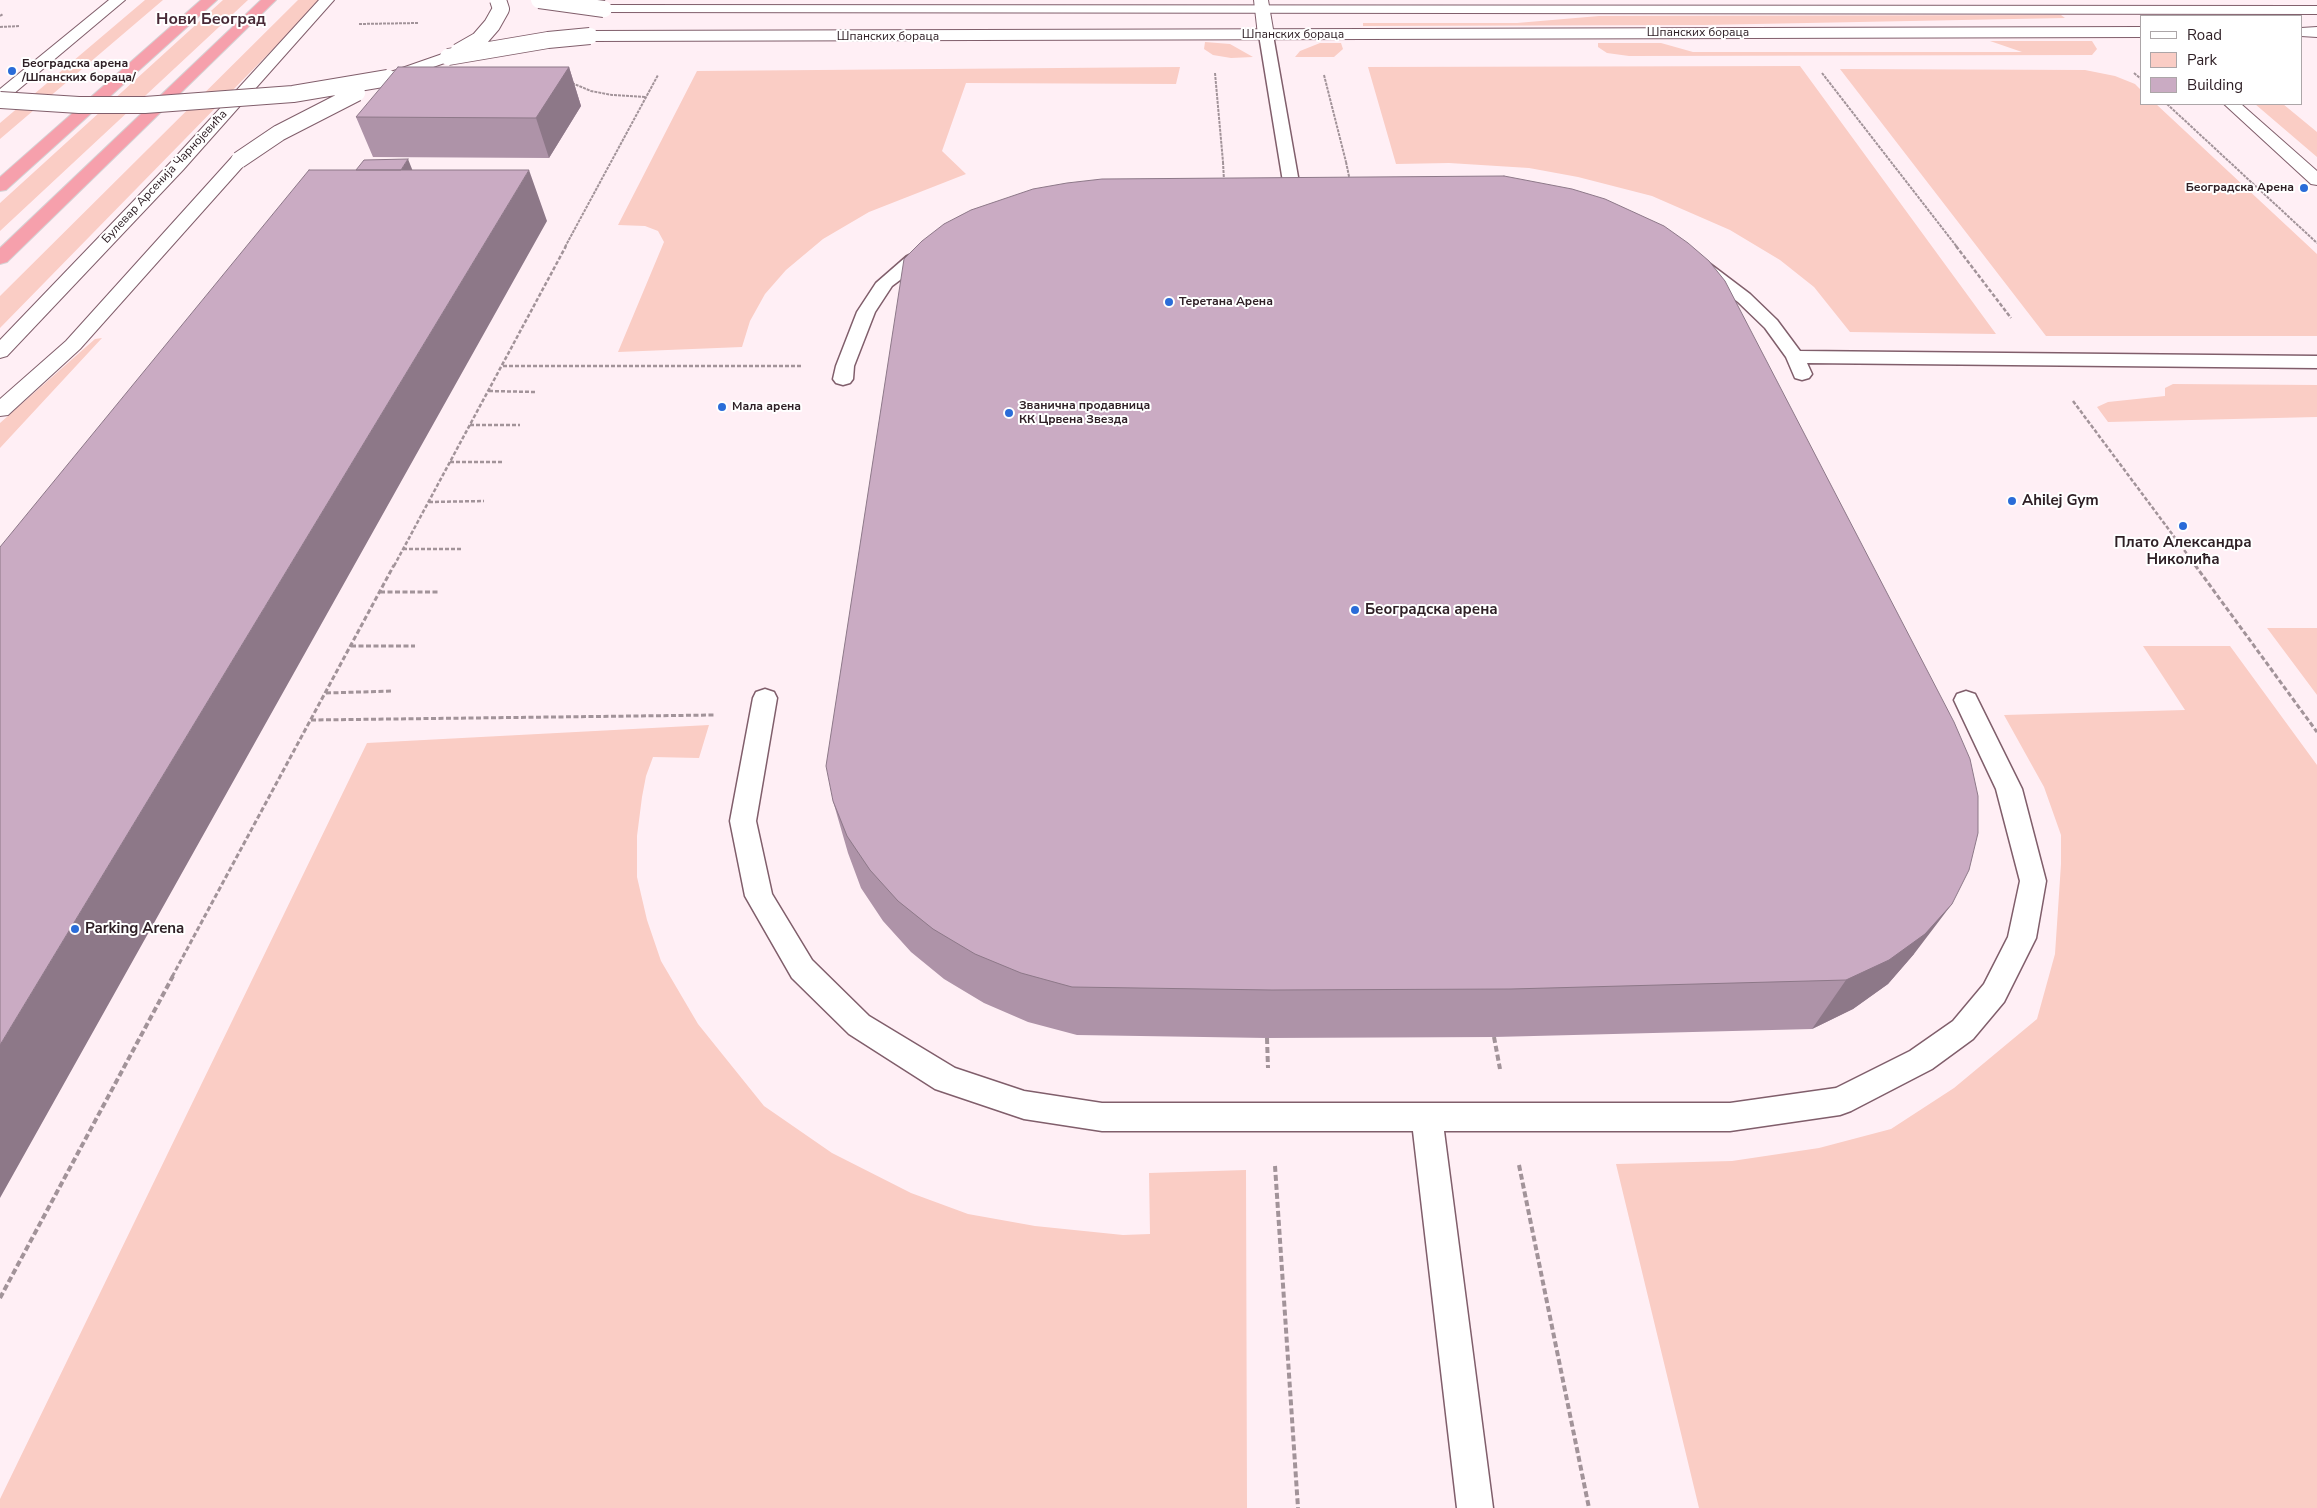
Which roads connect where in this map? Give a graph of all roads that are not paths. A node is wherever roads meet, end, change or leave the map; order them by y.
1 (118, 0) edge
2 (210, 0) edge
3 (269, 0) edge
4 (327, 0) edge
5 (498, 0) edge
6 (539, 0) edge
7 (2116, 0) edge
8 (2288, 0) edge
9 (1261, 5) edge
10 (2128, 10) junction
11 (2302, 10) junction
12 (2317, 10) edge
13 (2140, 21) edge
14 (2317, 22) edge
15 (2140, 32) edge
16 (2302, 32) edge
17 (2317, 32) edge
18 (1266, 35) junction
19 (448, 57) junction
20 (388, 78) junction
21 (0, 99) edge
22 (2233, 105) edge
23 (2317, 180) edge
24 (0, 186) edge
25 (1273, 194) edge
26 (1293, 194) junction
27 (1312, 194) edge
28 (945, 240) edge
29 (1688, 257) edge
30 (0, 258) edge
31 (0, 352) edge
32 (2317, 362) edge
33 (844, 373) road end
34 (0, 410) edge
35 (1966, 700) dead end
36 (763, 706) road end
37 (1427, 1117) junction
38 (1475, 1508) edge

1 - 21 street
2 - 24 highway
3 - 30 highway
4 - 31 street, Булевар Арсенија Чарнојевића
5 - 19 street, bridge
6 - 9 street, Шпанских бораца, bridge
7 - 10 street
8 - 11 street
9 - 10 street, Шпанских бораца
9 - 18 street
10 - 11 street, Шпанских бораца
10 - 13 street
11 - 12 street, Шпанских бораца
11 - 14 street
15 - 18 street, Шпанских бораца
16 - 17 street
18 - 19 street, Шпанских бораца, bridge
18 - 26 lane
19 - 20 street
20 - 21 street, bridge
20 - 34 street, bridge
22 - 23 street
25 - 26 lane
26 - 27 lane
28 - 33 lane
29 - 32 lane
35 - 37 lane
36 - 37 lane
37 - 38 lane

